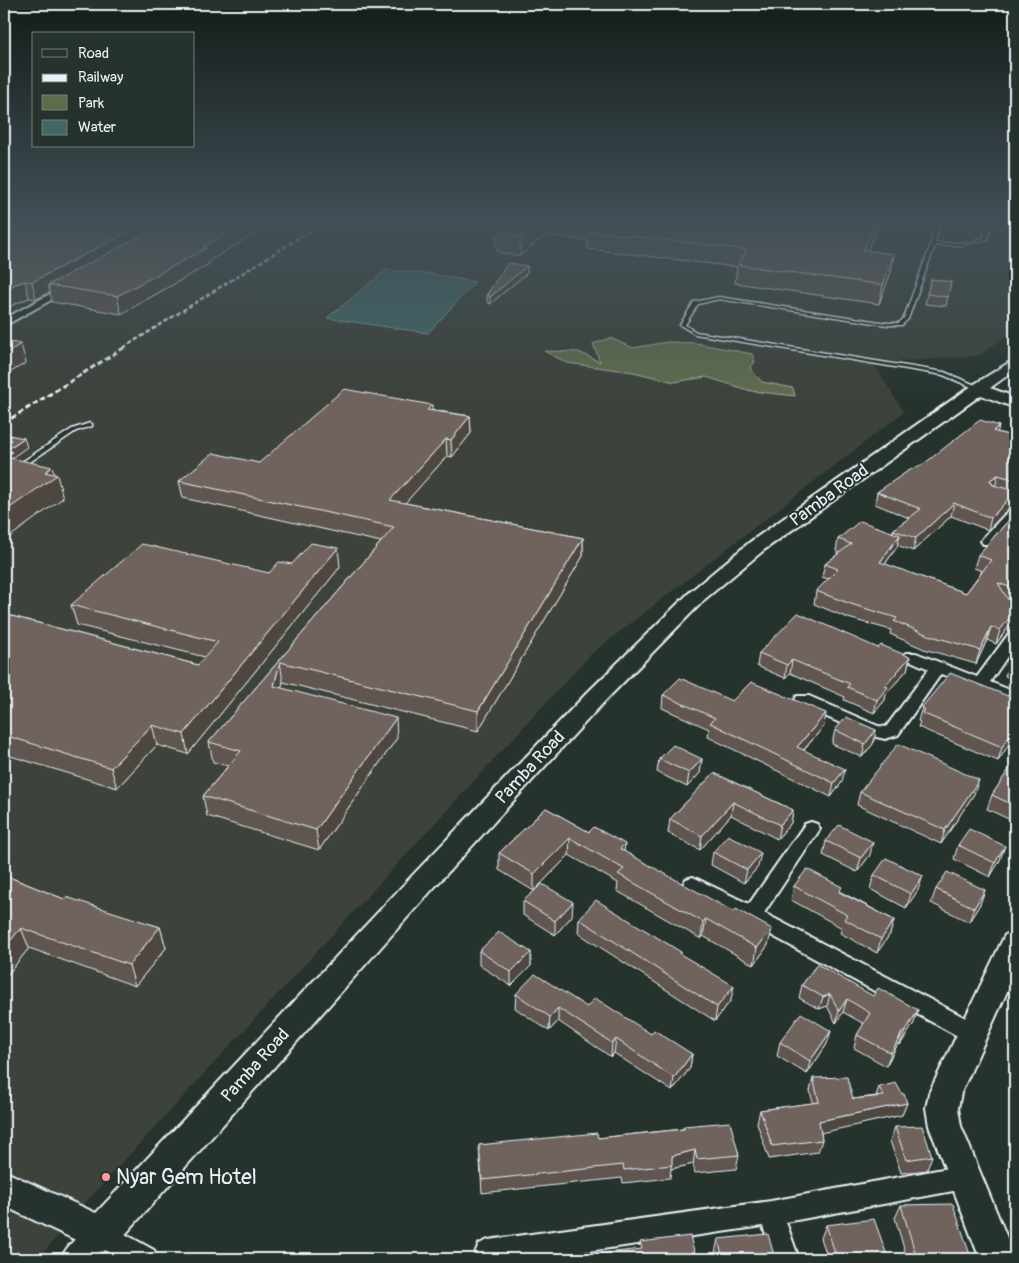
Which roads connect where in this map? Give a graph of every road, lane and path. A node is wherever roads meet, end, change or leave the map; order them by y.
1 (920, 281) edge
2 (80, 282) edge
3 (4, 323) edge
4 (1015, 363) edge
5 (978, 388) junction
6 (1015, 403) edge
7 (90, 425) dead end
8 (4, 477) edge
9 (1015, 512) edge
10 (988, 541) edge
11 (1015, 635) edge
12 (911, 656) edge
13 (938, 667) junction
14 (980, 684) junction
15 (1015, 698) edge
16 (803, 700) dead end
17 (810, 829) dead end
18 (694, 884) dead end
19 (752, 915) junction
20 (1015, 943) edge
21 (973, 1033) junction
22 (964, 1177) junction
23 (4, 1188) edge
24 (771, 1213) junction
25 (100, 1234) junction
26 (488, 1253) dead end
27 (74, 1259) edge
28 (145, 1259) edge
29 (786, 1259) edge
30 (998, 1259) edge

1 - 5 lane
2 - 3 street
4 - 5 main road, Pamba Road
5 - 6 main road
5 - 25 main road, Pamba Road
7 - 8 lane
9 - 10 street
11 - 14 street
12 - 13 street
13 - 14 street
13 - 16 street
14 - 15 street
17 - 19 street
18 - 19 street
19 - 21 street
20 - 21 main road
21 - 22 main road
22 - 24 street
22 - 30 main road
23 - 25 main road
24 - 26 street
24 - 29 street
25 - 27 street
25 - 28 street

